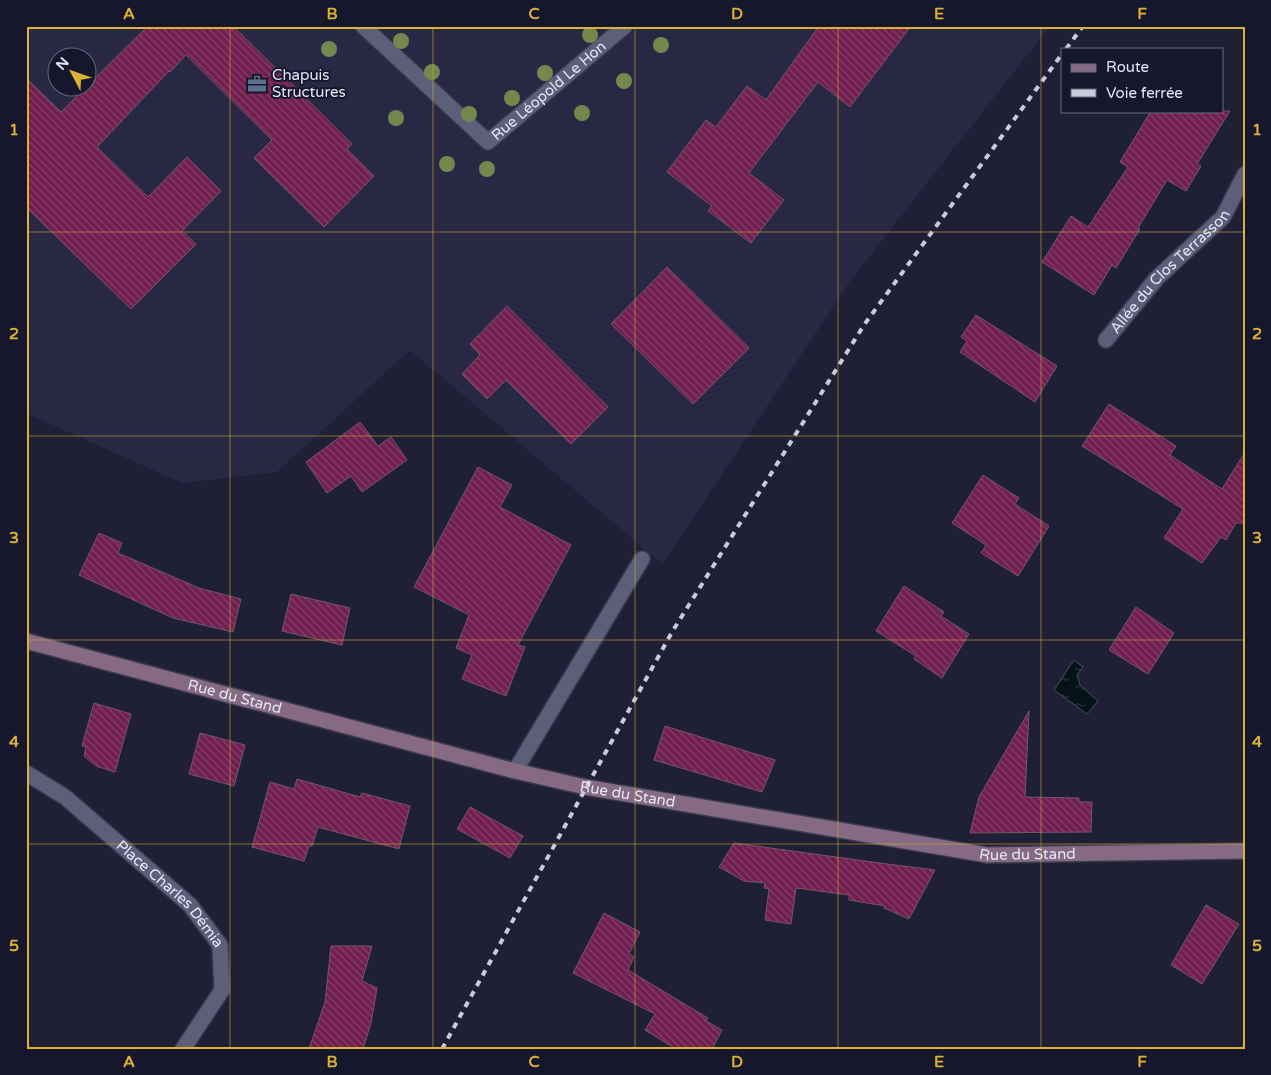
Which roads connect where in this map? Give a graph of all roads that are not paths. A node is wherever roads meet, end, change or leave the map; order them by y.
1 (363, 26) edge
2 (625, 26) edge
3 (1245, 174) edge
4 (1106, 340) dead end
5 (642, 559) dead end
6 (26, 641) edge
7 (515, 771) junction
8 (26, 772) edge
9 (1245, 851) edge
10 (183, 1049) edge

1 - 2 street, Rue Léopold Le Hon
3 - 4 street, Allée du Clos Terrasson
5 - 7 street
6 - 7 street, Rue du Stand
7 - 9 street, Rue du Stand
8 - 10 street, Place Charles Démia

